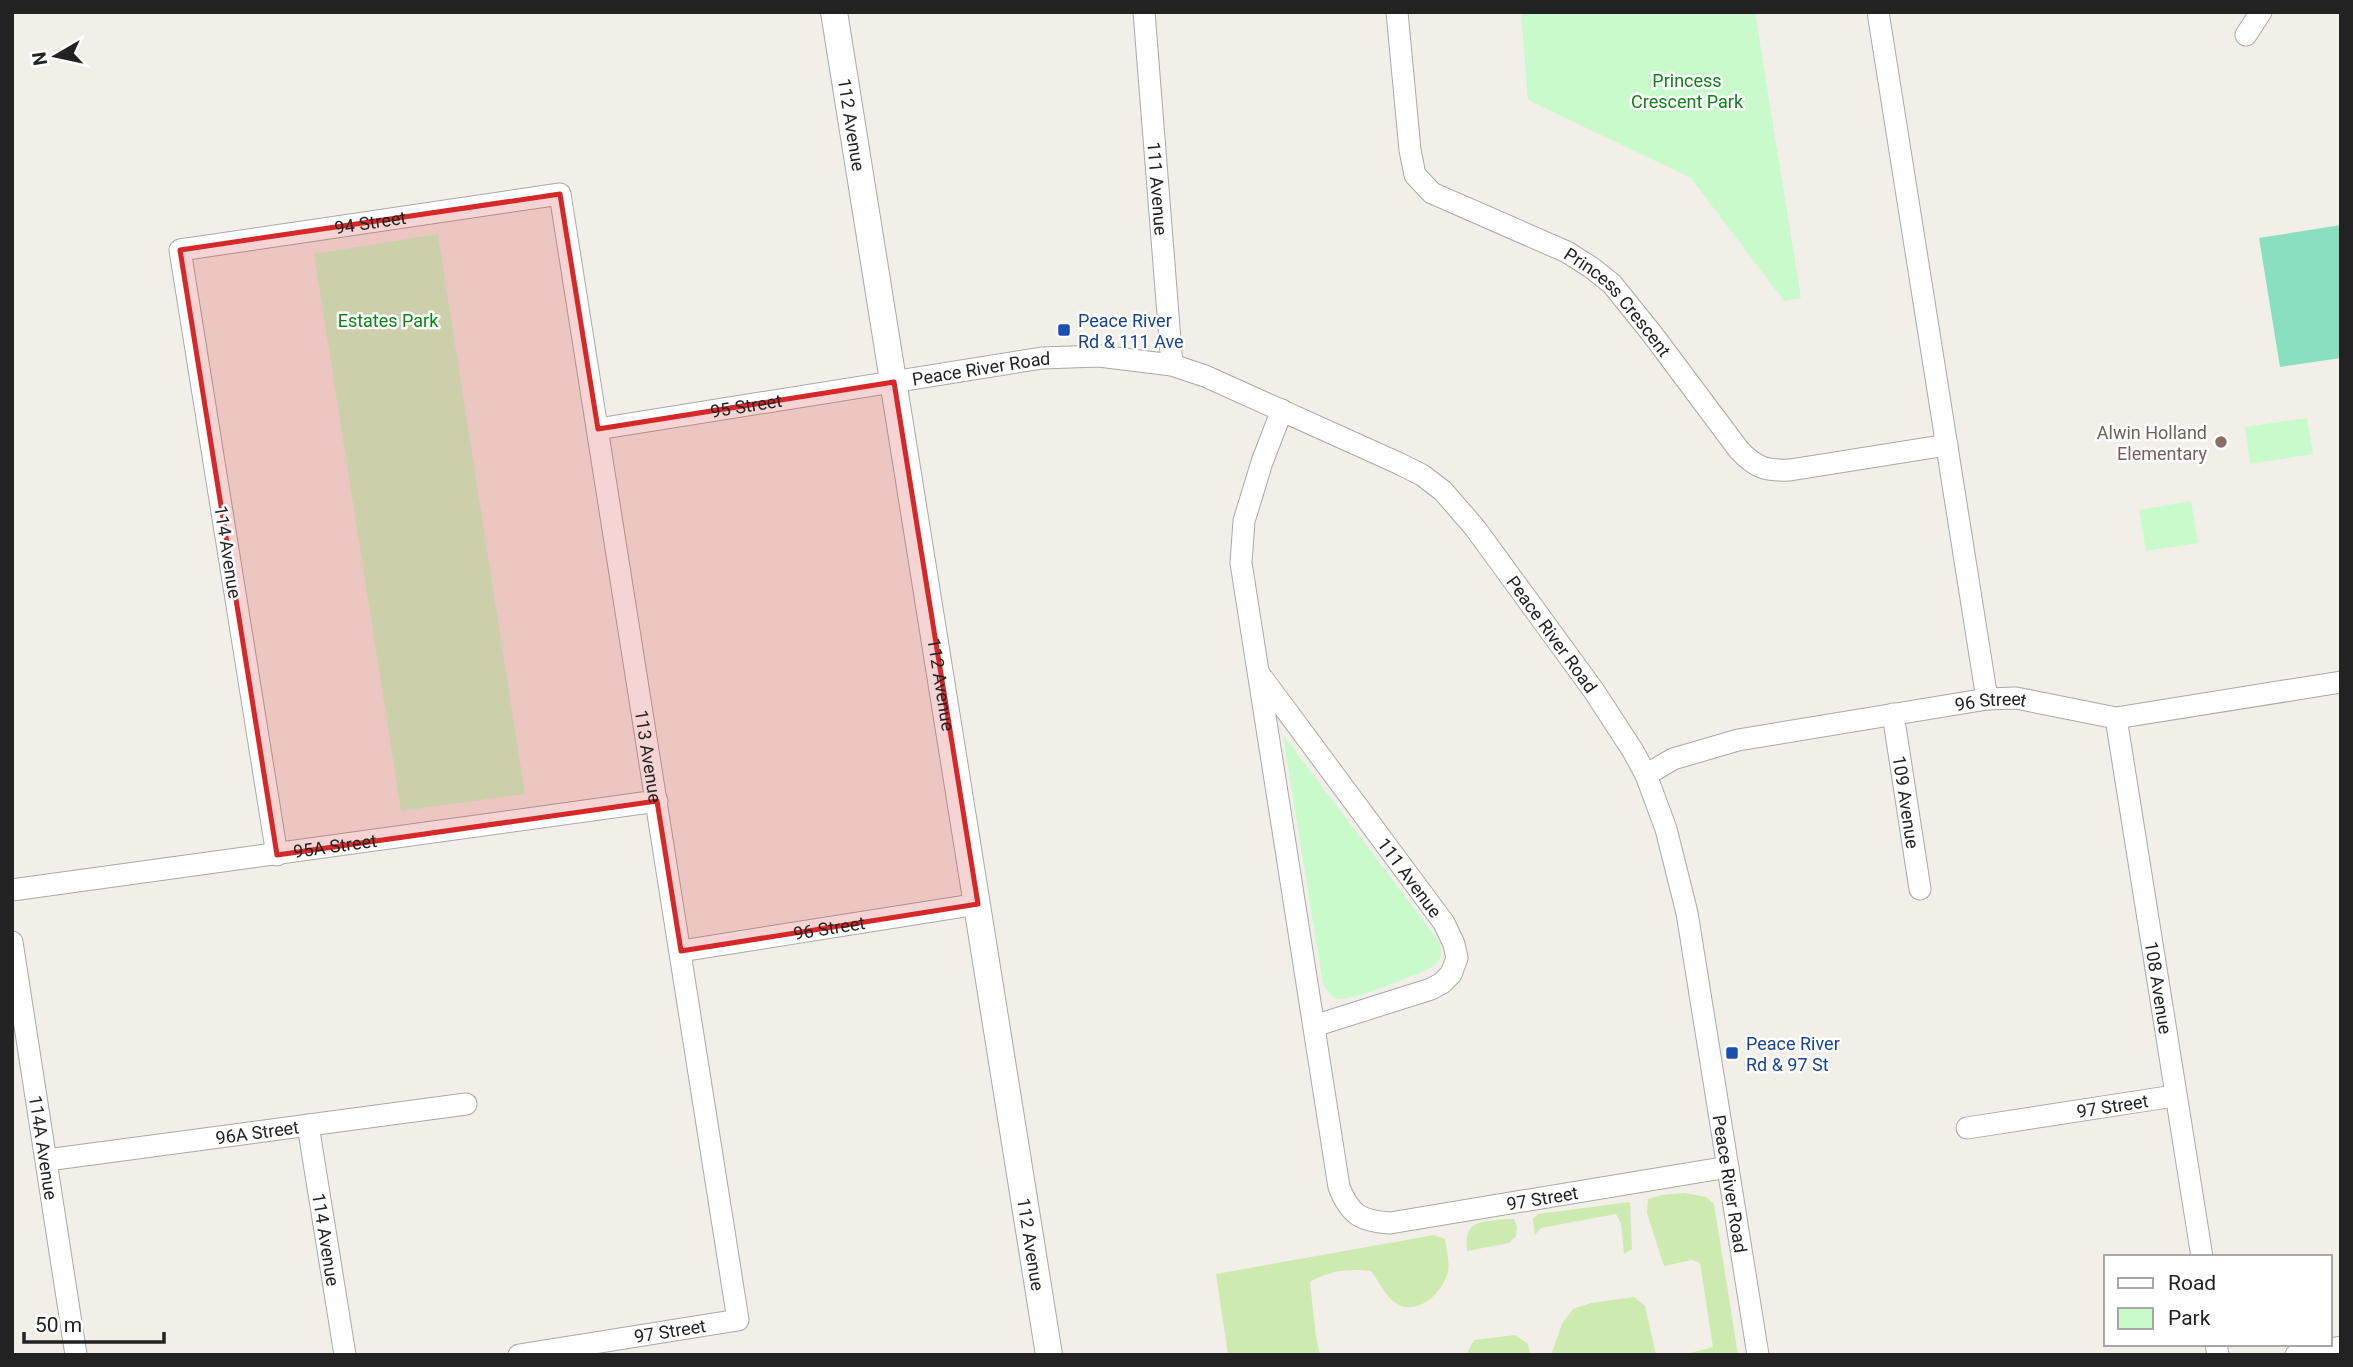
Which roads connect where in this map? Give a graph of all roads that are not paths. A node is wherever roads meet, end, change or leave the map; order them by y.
1 (834, 12) edge
2 (1144, 12) edge
3 (1397, 12) edge
4 (1878, 12) edge
5 (2261, 12) edge
6 (2246, 35) dead end
7 (561, 194) joint
8 (180, 250) joint
9 (1172, 365) junction
10 (894, 382) junction
11 (1283, 410) junction
12 (598, 429) junction
13 (1947, 445) junction
14 (1256, 670) junction
15 (2341, 681) edge
16 (1987, 699) junction
17 (1893, 714) junction
18 (2116, 719) junction
19 (1646, 775) junction
20 (657, 801) junction
21 (277, 855) junction
22 (1920, 889) dead end
23 (12, 890) edge
24 (978, 904) junction
25 (12, 942) edge
26 (681, 951) junction
27 (18, 1022) edge
28 (1314, 1026) junction
29 (2175, 1096) junction
30 (466, 1104) dead end
31 (308, 1125) junction
32 (1967, 1128) dead end
33 (47, 1160) junction
34 (1728, 1167) junction
35 (1358, 1217) joint
36 (2202, 1255) edge
37 (738, 1320) joint
38 (2341, 1348) edge
39 (76, 1355) edge
40 (345, 1355) edge
41 (519, 1355) edge
42 (1049, 1355) edge
43 (1758, 1355) edge
44 (2296, 1355) edge

1 - 10 street, 112 Avenue
2 - 9 street, 111 Avenue
3 - 13 street, Princess Crescent
4 - 13 street
5 - 6 street
7 - 8 street, 94 Street
7 - 12 street, 113 Avenue
8 - 21 street, 114 Avenue
9 - 10 street, Peace River Road
9 - 11 street, Peace River Road
10 - 12 street, 95 Street
10 - 24 street, 112 Avenue
11 - 14 street, 111 Avenue
11 - 19 street, Peace River Road
12 - 20 street, 113 Avenue
13 - 16 street
14 - 28 street, 111 Avenue
14 - 28 street, 111 Avenue
15 - 18 street, 96 Street
16 - 17 street, 96 Street
16 - 18 street, 96 Street
17 - 19 street, 96 Street
17 - 22 street, 109 Avenue
18 - 29 street, 108 Avenue
19 - 34 street, Peace River Road
20 - 21 street, 95A Street
20 - 26 street, 113 Avenue
21 - 23 street, 95A Street
24 - 26 street, 96 Street
24 - 42 street, 112 Avenue
25 - 27 street, 114A Avenue
26 - 37 street, 113 Avenue
27 - 33 street, 114A Avenue
28 - 35 street, 111 Avenue
29 - 32 street, 97 Street
29 - 36 street, 108 Avenue
30 - 31 street, 96A Street
31 - 33 street, 96A Street
31 - 40 street, 114 Avenue
33 - 39 street, 114A Avenue
34 - 35 street, 97 Street
34 - 43 street, Peace River Road
37 - 41 street, 97 Street
38 - 44 street

